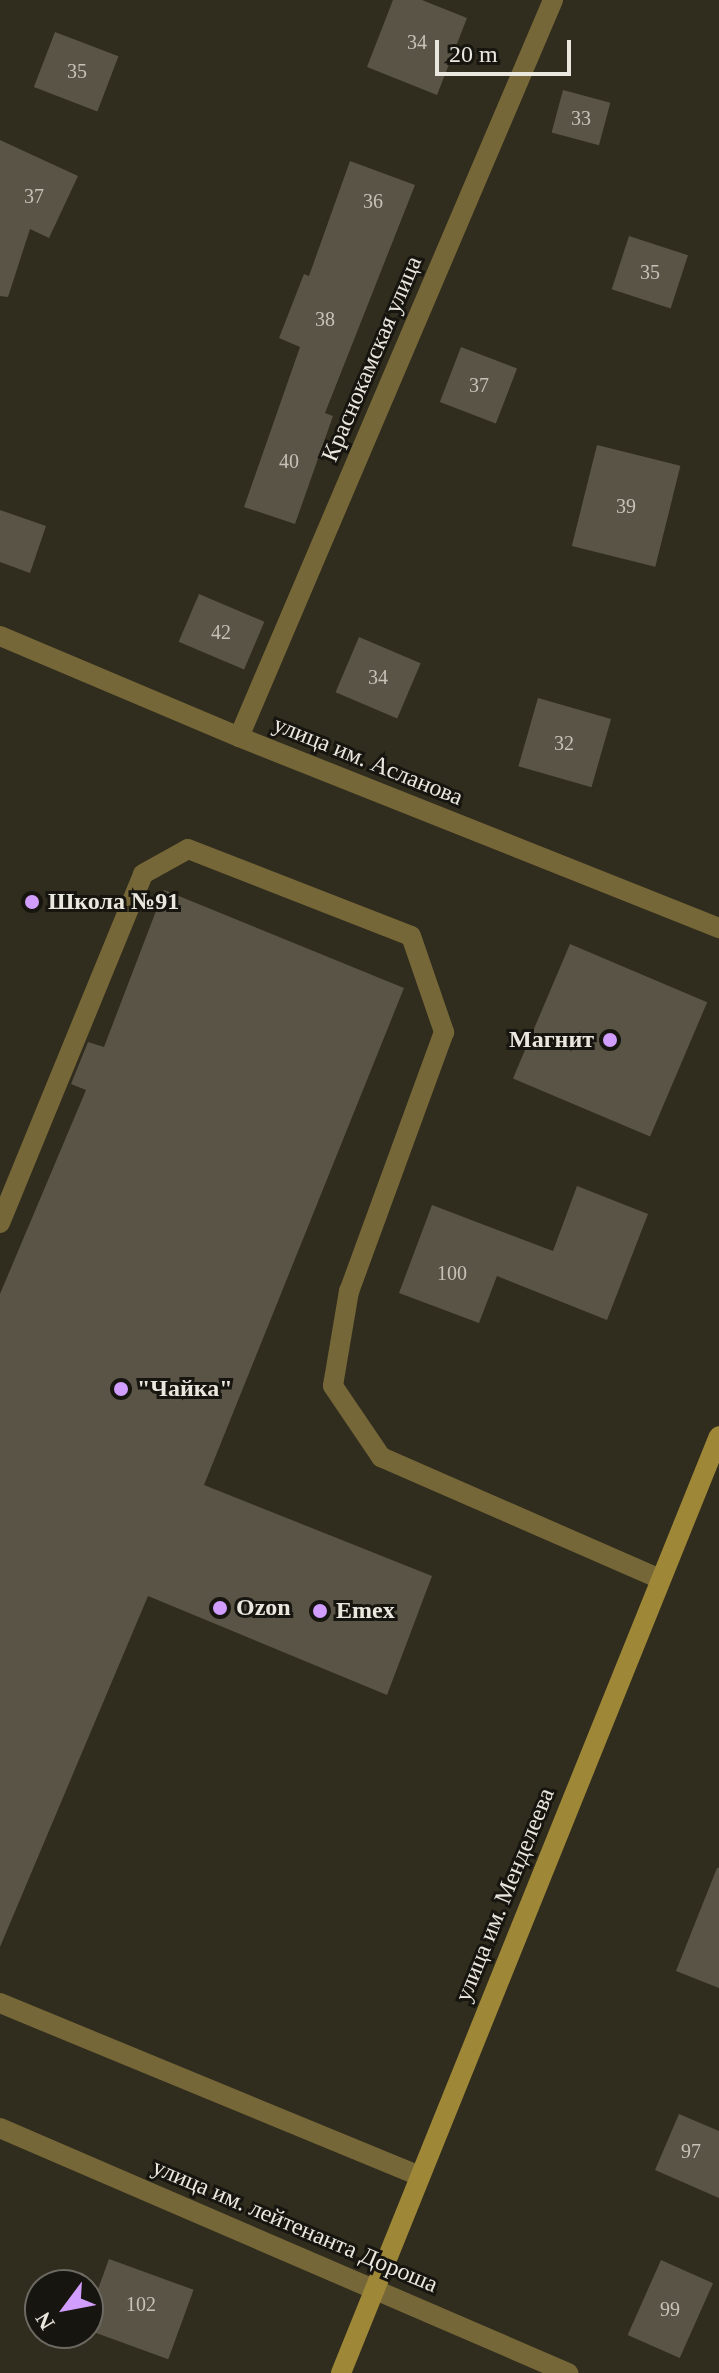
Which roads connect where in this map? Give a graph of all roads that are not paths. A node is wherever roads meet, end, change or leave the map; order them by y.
1 (553, 0) edge
2 (0, 636) edge
3 (239, 737) junction
4 (719, 928) edge
5 (0, 1223) edge
6 (719, 1436) edge
7 (660, 1579) junction
8 (0, 2003) edge
9 (0, 2128) edge
10 (420, 2176) junction
11 (375, 2288) junction
12 (341, 2373) edge
13 (568, 2373) edge

1 - 3 street, Краснокамская улица
2 - 3 street, улица им. Асланова
3 - 4 street, улица им. Асланова
5 - 7 street
6 - 7 main road, улица им. Менделеева
7 - 10 main road, улица им. Менделеева
8 - 10 street
9 - 11 street, улица им. лейтенанта Дороша
10 - 11 main road, улица им. Менделеева
11 - 12 main road, улица им. Менделеева
11 - 13 street, улица им. лейтенанта Дороша

